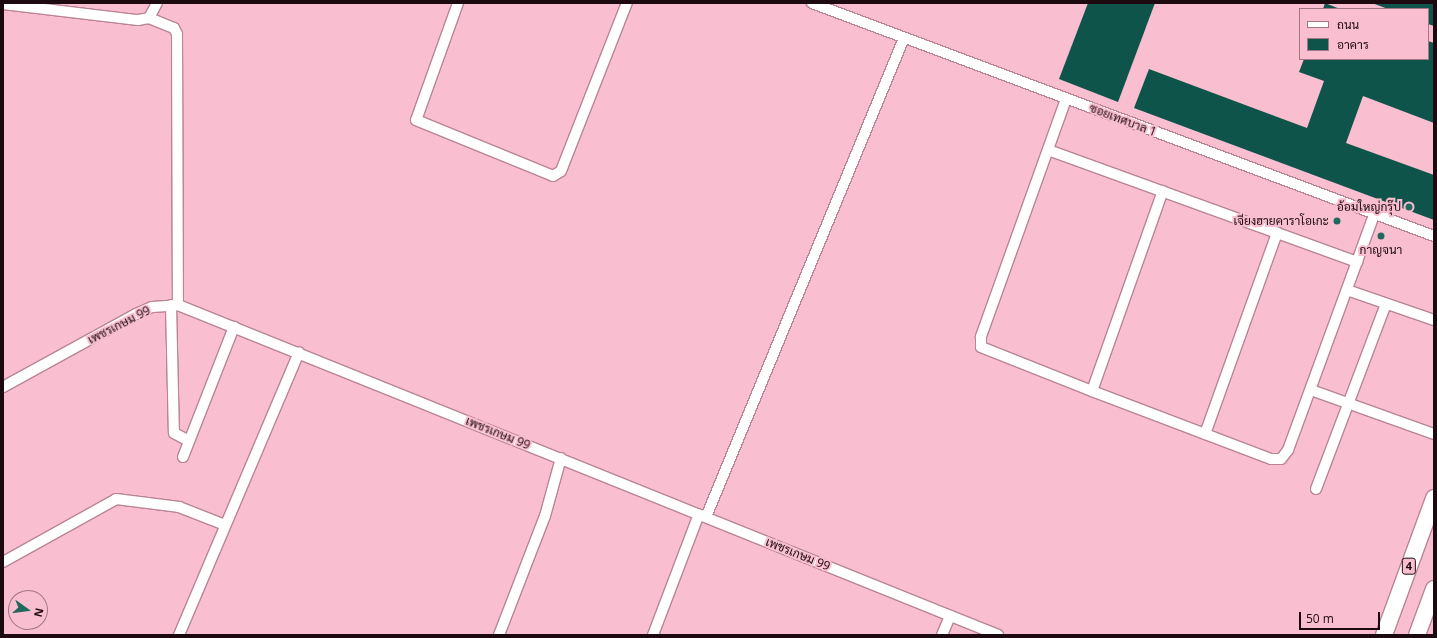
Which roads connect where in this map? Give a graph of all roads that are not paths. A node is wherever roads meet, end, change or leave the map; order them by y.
1 (157, 3) edge
2 (458, 3) edge
3 (627, 3) edge
4 (812, 3) edge
5 (3, 4) edge
6 (149, 18) junction
7 (904, 38) junction
8 (1066, 99) junction
9 (1048, 150) junction
10 (1163, 191) junction
11 (1374, 215) junction
12 (1277, 233) junction
13 (1434, 236) edge
14 (1357, 262) junction
15 (1346, 290) junction
16 (1386, 304) junction
17 (174, 305) junction
18 (1434, 320) edge
19 (234, 327) junction
20 (298, 352) junction
21 (3, 387) edge
22 (1311, 390) junction
23 (1092, 391) junction
24 (1350, 405) junction
25 (1205, 434) junction
26 (1434, 434) edge
27 (189, 441) junction
28 (183, 457) dead end
29 (561, 458) junction
30 (1316, 489) dead end
31 (1434, 498) edge
32 (703, 516) junction
33 (225, 525) junction
34 (3, 562) edge
35 (1434, 589) edge
36 (950, 616) junction
37 (179, 635) edge
38 (499, 635) edge
39 (653, 635) edge
40 (942, 635) edge
41 (998, 635) edge
42 (1384, 635) edge
43 (1417, 635) edge

1 - 6 street
2 - 3 street
4 - 7 street, ซอยเทศบาล 1
5 - 6 street
6 - 17 street
7 - 8 street, ซอยเทศบาล 1
7 - 32 street
8 - 9 street
8 - 11 street, ซอยเทศบาล 1
9 - 10 street
9 - 23 street
10 - 12 street
10 - 23 street
11 - 13 street, ซอยเทศบาล 1
11 - 14 street
12 - 14 street
12 - 25 street
14 - 15 street
15 - 16 street
15 - 22 street
16 - 18 street
16 - 24 street
17 - 19 street, เพชรเกษม 99
17 - 21 street, เพชรเกษม 99
17 - 27 street
19 - 20 street, เพชรเกษม 99
19 - 27 street
20 - 29 street, เพชรเกษม 99
20 - 33 street
22 - 24 street
22 - 25 street
23 - 25 street
24 - 26 street
24 - 30 street
27 - 28 street
29 - 32 street, เพชรเกษม 99
29 - 38 street
31 - 42 main road, 4
32 - 36 street, เพชรเกษม 99
32 - 39 street
33 - 34 street
33 - 37 street
35 - 43 main road
36 - 40 street
36 - 41 street, เพชรเกษม 99

